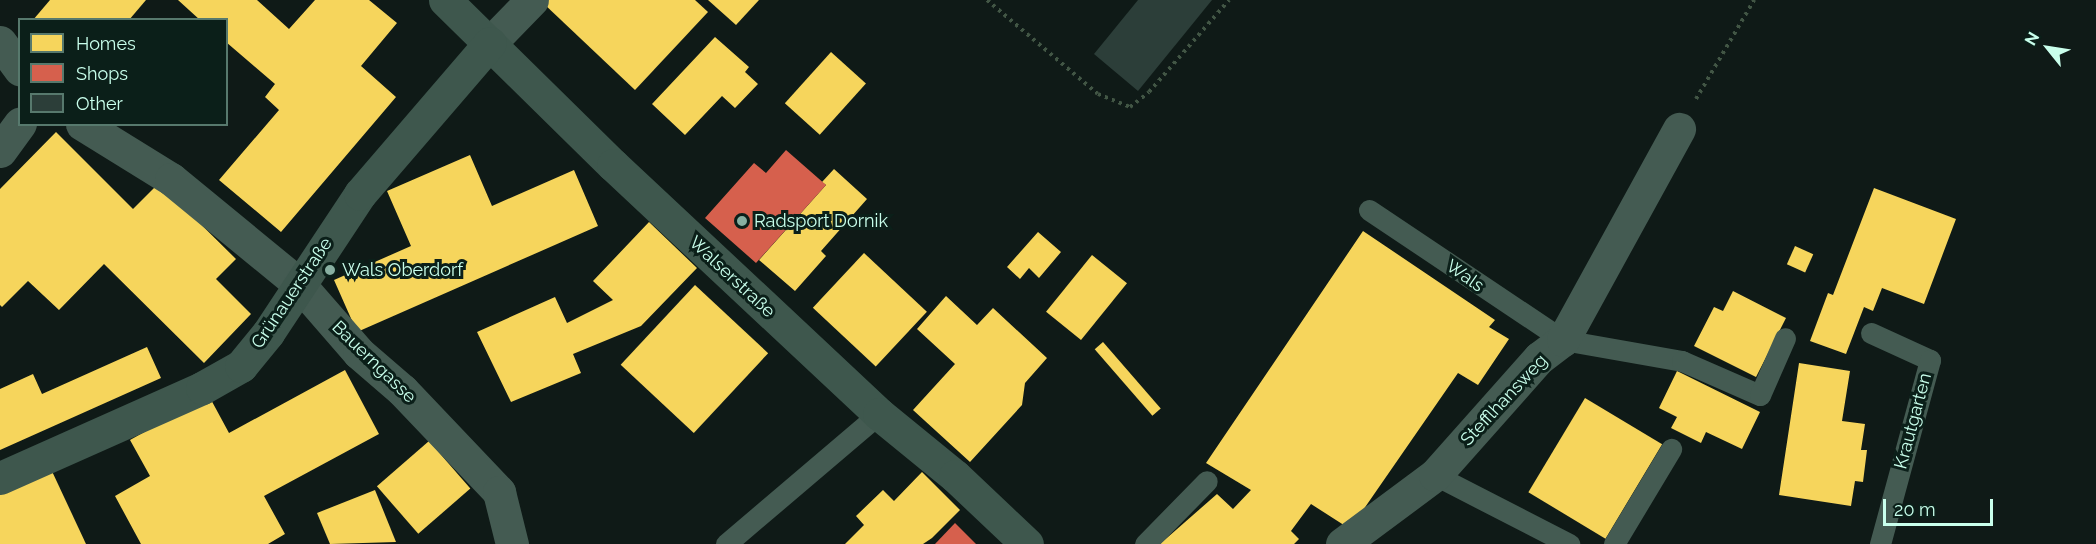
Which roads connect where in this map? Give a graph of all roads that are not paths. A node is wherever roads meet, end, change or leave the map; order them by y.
1 (445, 0) edge
2 (532, 0) edge
3 (0, 42) edge
4 (490, 43) junction
5 (18, 67) edge
6 (18, 126) edge
7 (85, 126) edge
8 (1679, 129) road end
9 (0, 151) edge
10 (1369, 210) dead end
11 (299, 284) junction
12 (1871, 333) dead end
13 (1785, 338) dead end
14 (1563, 340) junction
15 (879, 414) junction
16 (1671, 449) dead end
17 (1435, 475) junction
18 (0, 477) edge
19 (1207, 481) dead end
20 (512, 544) edge
21 (726, 544) edge
22 (1028, 544) edge
23 (1145, 544) edge
24 (1342, 544) edge
25 (1569, 544) edge
26 (1614, 544) edge
27 (1880, 544) edge

1 - 4 street, Walserstraße
2 - 4 street
3 - 5 street
4 - 11 street, Grünauerstraße
4 - 15 street, Walserstraße
6 - 9 street
7 - 11 street, Bauerngasse
8 - 14 street, Stefflhansweg
10 - 14 lane, Wals
11 - 18 street, Grünauerstraße
11 - 20 street, Bauerngasse
12 - 27 lane, Krautgarten
13 - 14 lane
14 - 17 street, Stefflhansweg
15 - 21 lane
15 - 22 street, Walserstraße
16 - 26 lane
17 - 24 street, Stefflhansweg
17 - 25 lane
19 - 23 lane

